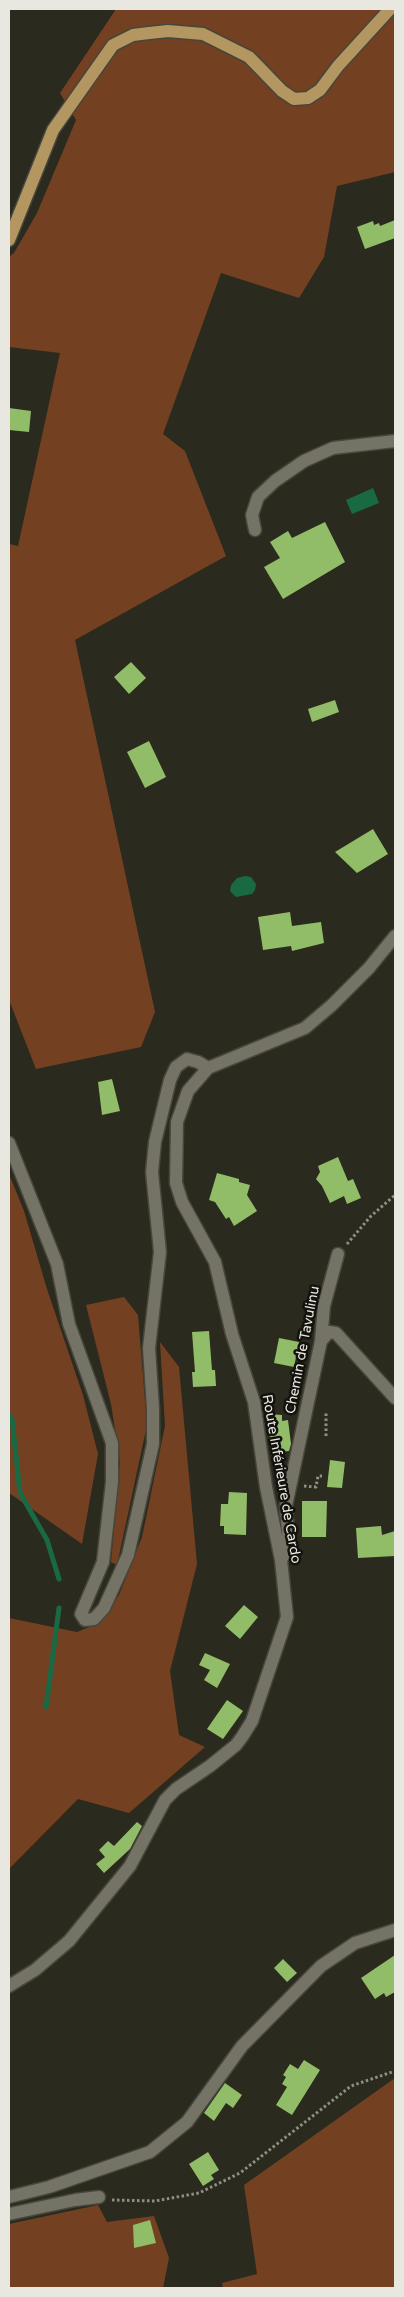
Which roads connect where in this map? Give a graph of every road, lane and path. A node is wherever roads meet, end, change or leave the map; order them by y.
1 (390, 9) edge
2 (9, 240) edge
3 (395, 441) edge
4 (256, 530) dead end
5 (395, 936) edge
6 (208, 1068) junction
7 (9, 1143) edge
8 (395, 1195) edge
9 (338, 1254) joint
10 (321, 1341) junction
11 (395, 1398) edge
12 (326, 1413) dead end
13 (326, 1436) dead end
14 (322, 1476) dead end
15 (291, 1484) junction
16 (281, 1560) junction
17 (395, 1930) edge
18 (9, 1986) edge
19 (395, 2071) edge
20 (9, 2197) edge
21 (99, 2197) joint
22 (9, 2214) edge

1 - 2 main road
3 - 4 street
5 - 6 street, Route Inférieure de Cardo
6 - 7 street
6 - 16 street, Route Inférieure de Cardo
8 - 9 path
9 - 10 street, Chemin de Tavulinu
10 - 11 street
10 - 15 street, Chemin de Tavulinu
12 - 13 path
14 - 15 path
15 - 16 street, Chemin de Tavulinu
16 - 18 street, Route Inférieure de Cardo
17 - 20 street
19 - 21 path
21 - 22 street

